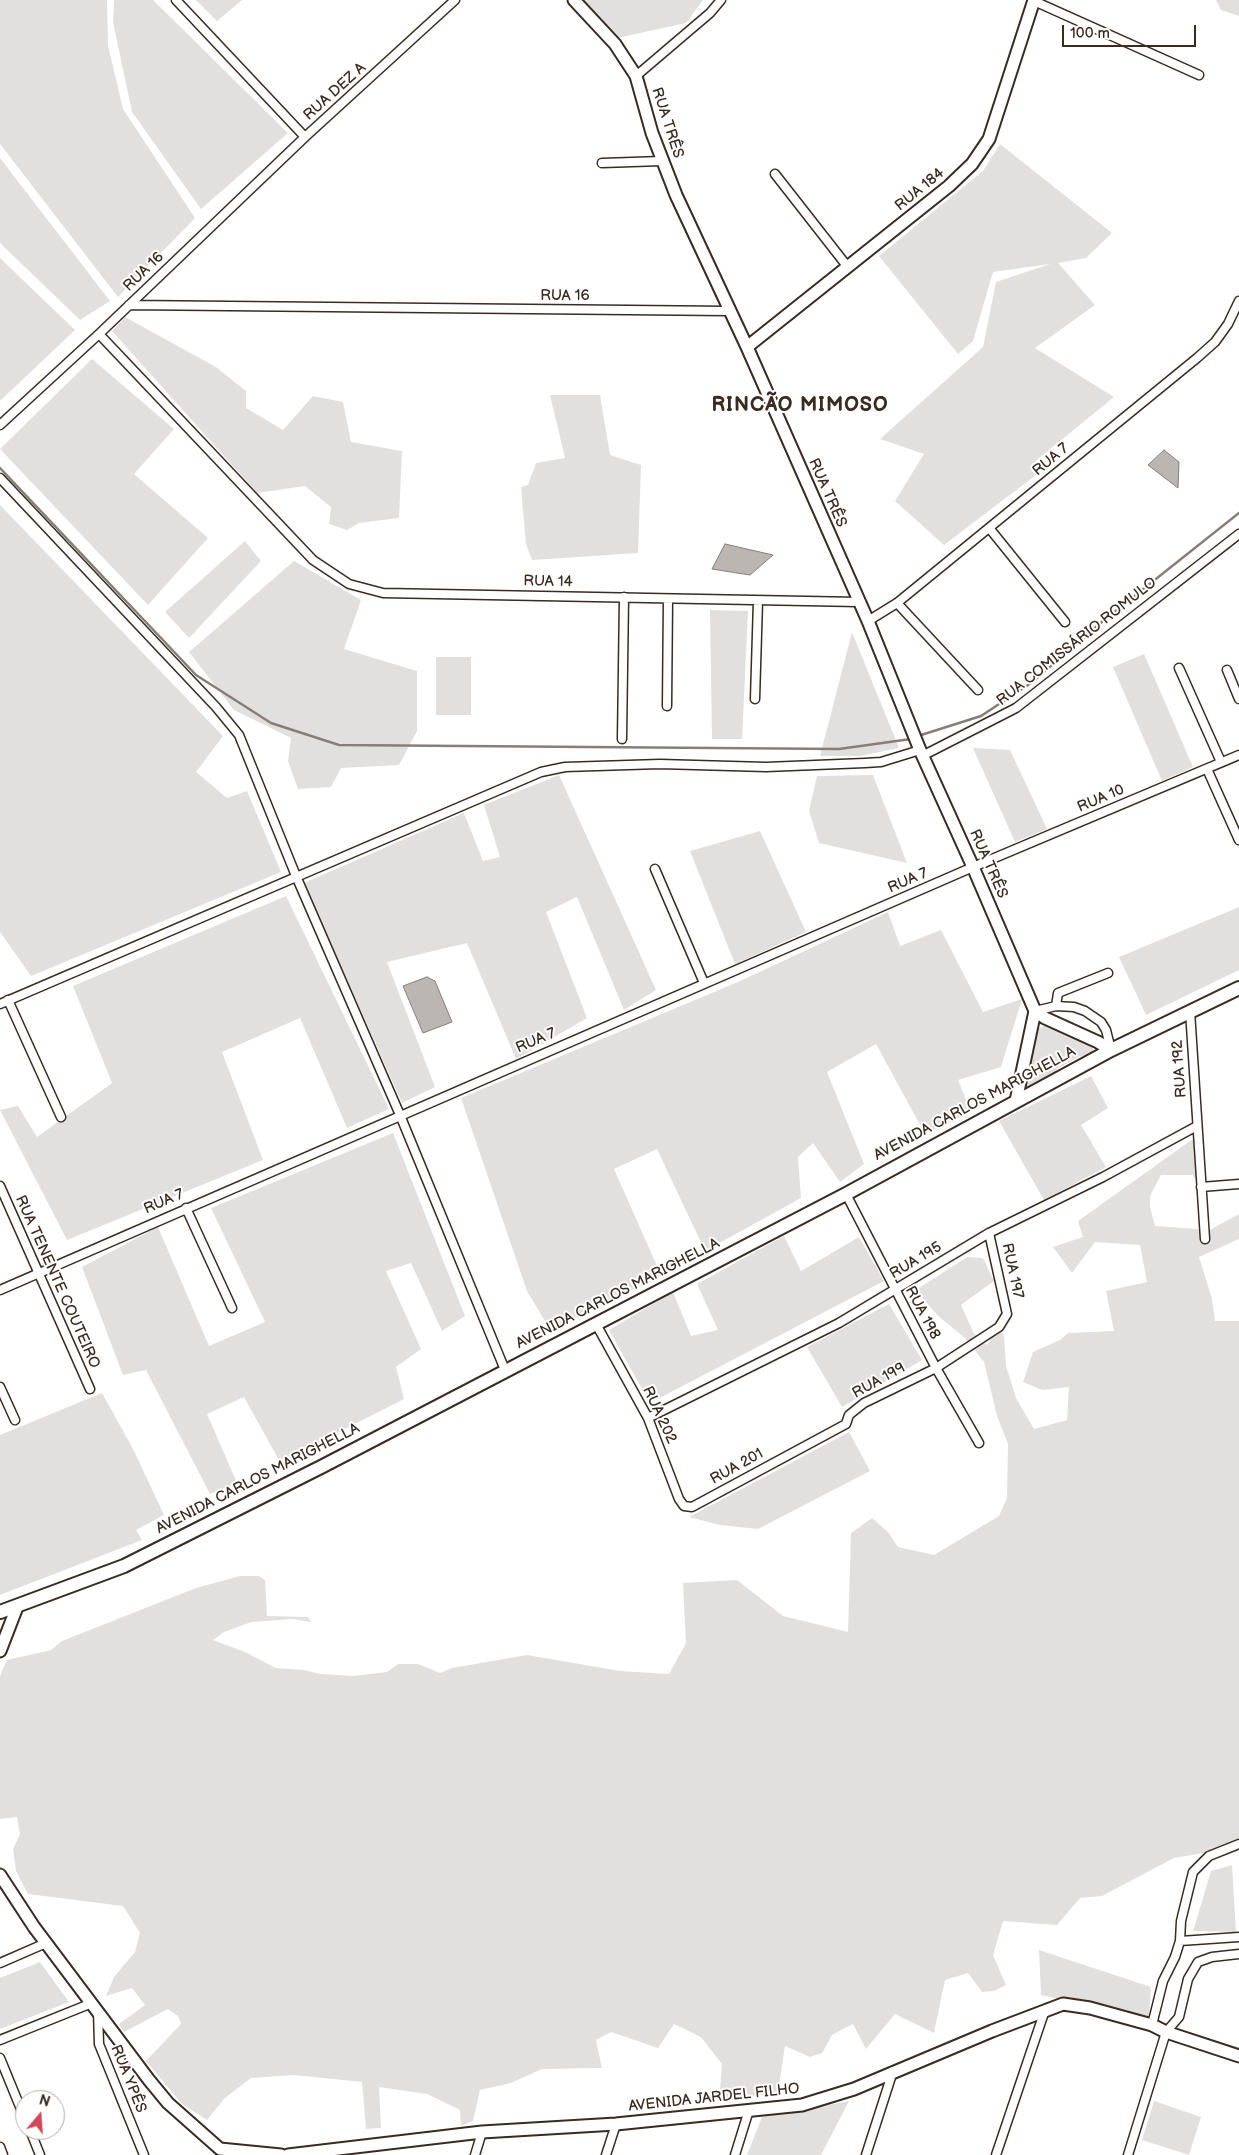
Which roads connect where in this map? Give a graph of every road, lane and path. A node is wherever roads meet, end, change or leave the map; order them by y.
1 (176, 0) edge
2 (455, 0) edge
3 (574, 0) edge
4 (721, 0) edge
5 (1034, 0) edge
6 (1199, 75) dead end
7 (636, 76) junction
8 (305, 137) junction
9 (662, 161) junction
10 (602, 163) dead end
11 (775, 174) dead end
12 (847, 266) junction
13 (1238, 303) edge
14 (129, 305) junction
15 (728, 311) junction
16 (99, 334) junction
17 (746, 347) junction
18 (0, 425) edge
19 (0, 478) edge
20 (990, 529) junction
21 (1239, 534) edge
22 (624, 597) junction
23 (668, 599) junction
24 (758, 601) junction
25 (859, 602) junction
26 (897, 603) junction
27 (868, 621) junction
28 (1065, 622) dead end
29 (1179, 668) dead end
30 (1227, 670) dead end
31 (978, 690) dead end
32 (755, 698) dead end
33 (1239, 699) edge
34 (667, 706) dead end
35 (622, 739) dead end
36 (921, 753) junction
37 (1239, 755) edge
38 (1220, 762) junction
39 (1207, 769) junction
40 (1239, 840) edge
41 (973, 867) junction
42 (655, 870) dead end
43 (296, 876) junction
44 (1108, 974) dead end
45 (704, 983) junction
46 (1239, 988) edge
47 (8, 1000) junction
48 (0, 1004) edge
49 (1056, 1006) junction
50 (1035, 1011) junction
51 (1190, 1011) junction
52 (1111, 1050) junction
53 (1016, 1101) junction
54 (400, 1115) junction
55 (61, 1117) dead end
56 (1197, 1126) junction
57 (1239, 1184) edge
58 (0, 1186) edge
59 (1201, 1188) junction
60 (846, 1194) junction
61 (186, 1208) junction
62 (990, 1233) junction
63 (1204, 1239) dead end
64 (38, 1274) junction
65 (0, 1290) edge
66 (895, 1290) junction
67 (232, 1308) dead end
68 (596, 1324) junction
69 (936, 1368) junction
70 (505, 1370) junction
71 (0, 1387) edge
72 (90, 1389) dead end
73 (648, 1418) junction
74 (15, 1420) dead end
75 (978, 1442) dead end
76 (789, 1455) joint
77 (699, 1503) joint
78 (17, 1607) junction
79 (1, 1612) edge
80 (0, 1651) edge
81 (1239, 1844) edge
82 (0, 1875) edge
83 (1239, 1937) edge
84 (1180, 1941) junction
85 (46, 1942) junction
86 (1239, 1954) edge
87 (0, 1963) edge
88 (95, 2007) junction
89 (1045, 2010) junction
90 (1152, 2025) junction
91 (1166, 2032) junction
92 (0, 2040) edge
93 (1239, 2056) edge
94 (0, 2058) edge
95 (893, 2071) junction
96 (15, 2094) edge
97 (749, 2110) junction
98 (616, 2124) junction
99 (482, 2132) junction
100 (34, 2140) edge
101 (0, 2147) edge
102 (349, 2151) edge
103 (224, 2152) edge
104 (3, 2155) edge
105 (40, 2155) edge
106 (144, 2155) edge
107 (281, 2155) edge
108 (288, 2155) edge
109 (475, 2155) edge
110 (606, 2155) edge
111 (735, 2155) edge
112 (866, 2155) edge
113 (996, 2155) edge
114 (1128, 2155) edge

1 - 8 street, RUA DEZ A
2 - 8 street, RUA DEZ A
3 - 7 main road, RUA TRÊS
4 - 7 street
5 - 6 street
5 - 12 main road, RUA 184
7 - 9 main road, RUA TRÊS
8 - 14 street, RUA 16
9 - 10 street
9 - 15 main road, RUA TRÊS
11 - 12 street
12 - 17 main road, RUA 184
13 - 20 street, RUA 7
14 - 15 street, RUA 16
14 - 16 street, RUA 16
15 - 17 main road, RUA TRÊS
16 - 18 street, RUA 16
16 - 22 street, RUA 14
17 - 25 main road, RUA TRÊS
19 - 43 street
20 - 26 street, RUA 7
20 - 28 street
21 - 36 street, RUA COMISSÁRIO ROMULO
22 - 23 street, RUA 14
22 - 35 street
23 - 24 street, RUA 14
23 - 34 street
24 - 25 street, RUA 14
24 - 32 street
25 - 27 main road, RUA TRÊS
26 - 27 street, RUA 7
26 - 31 street
27 - 36 main road, RUA TRÊS
29 - 38 street
30 - 33 street
36 - 41 main road, RUA TRÊS
36 - 43 street, RUA COMISSÁRIO ROMULO
37 - 38 street, RUA 10
38 - 39 street, RUA 10
39 - 40 street
39 - 41 street, RUA 10
41 - 45 street, RUA 7
41 - 50 main road, RUA TRÊS
42 - 45 street
43 - 47 street, RUA COMISSÁRIO ROMULO
43 - 54 street
44 - 49 street
45 - 54 street, RUA 7
46 - 51 main road, AVENIDA CARLOS MARIGHELLA
47 - 48 street
47 - 55 street
49 - 50 street
49 - 52 street
50 - 52 main road
50 - 53 main road
51 - 52 main road, AVENIDA CARLOS MARIGHELLA
51 - 56 street, RUA 192
52 - 53 main road, AVENIDA CARLOS MARIGHELLA
53 - 60 main road, AVENIDA CARLOS MARIGHELLA
54 - 61 street, RUA 7
54 - 70 street
56 - 59 street
56 - 62 street, RUA 195
57 - 59 street
58 - 64 street, RUA TENENTE COUTEIRO
59 - 63 street
60 - 66 street, RUA 198
60 - 68 main road, AVENIDA CARLOS MARIGHELLA
61 - 64 street, RUA 7
61 - 67 street
62 - 66 street, RUA 195
62 - 69 street, RUA 197
64 - 65 street, RUA 7
64 - 72 street, RUA TENENTE COUTEIRO
66 - 69 street, RUA 198
66 - 73 street, RUA 195
68 - 70 main road, AVENIDA CARLOS MARIGHELLA
68 - 73 street, RUA 202
69 - 75 street, RUA 198
69 - 76 street, RUA 199
70 - 78 main road, AVENIDA CARLOS MARIGHELLA
71 - 74 street
73 - 77 street, RUA 202
76 - 77 street, RUA 201
78 - 79 main road, AVENIDA CARLOS MARIGHELLA
78 - 80 main road
81 - 84 street
82 - 85 main road
83 - 84 street
84 - 90 street
85 - 87 street
85 - 88 main road
86 - 91 street
88 - 92 street
88 - 103 main road
88 - 106 street, RUA YPÊS
89 - 90 main road, AVENIDA JARDEL FILHO
89 - 95 main road, AVENIDA JARDEL FILHO
89 - 113 street
90 - 91 main road, AVENIDA JARDEL FILHO
91 - 93 main road, AVENIDA JARDEL FILHO
91 - 114 street
94 - 96 street
95 - 97 main road, AVENIDA JARDEL FILHO
95 - 112 street
97 - 98 main road, AVENIDA JARDEL FILHO
97 - 111 street
98 - 99 main road, AVENIDA JARDEL FILHO
98 - 110 street
99 - 102 main road, AVENIDA JARDEL FILHO
99 - 109 street
100 - 105 street
101 - 104 street
102 - 108 main road, AVENIDA JARDEL FILHO
103 - 107 main road

